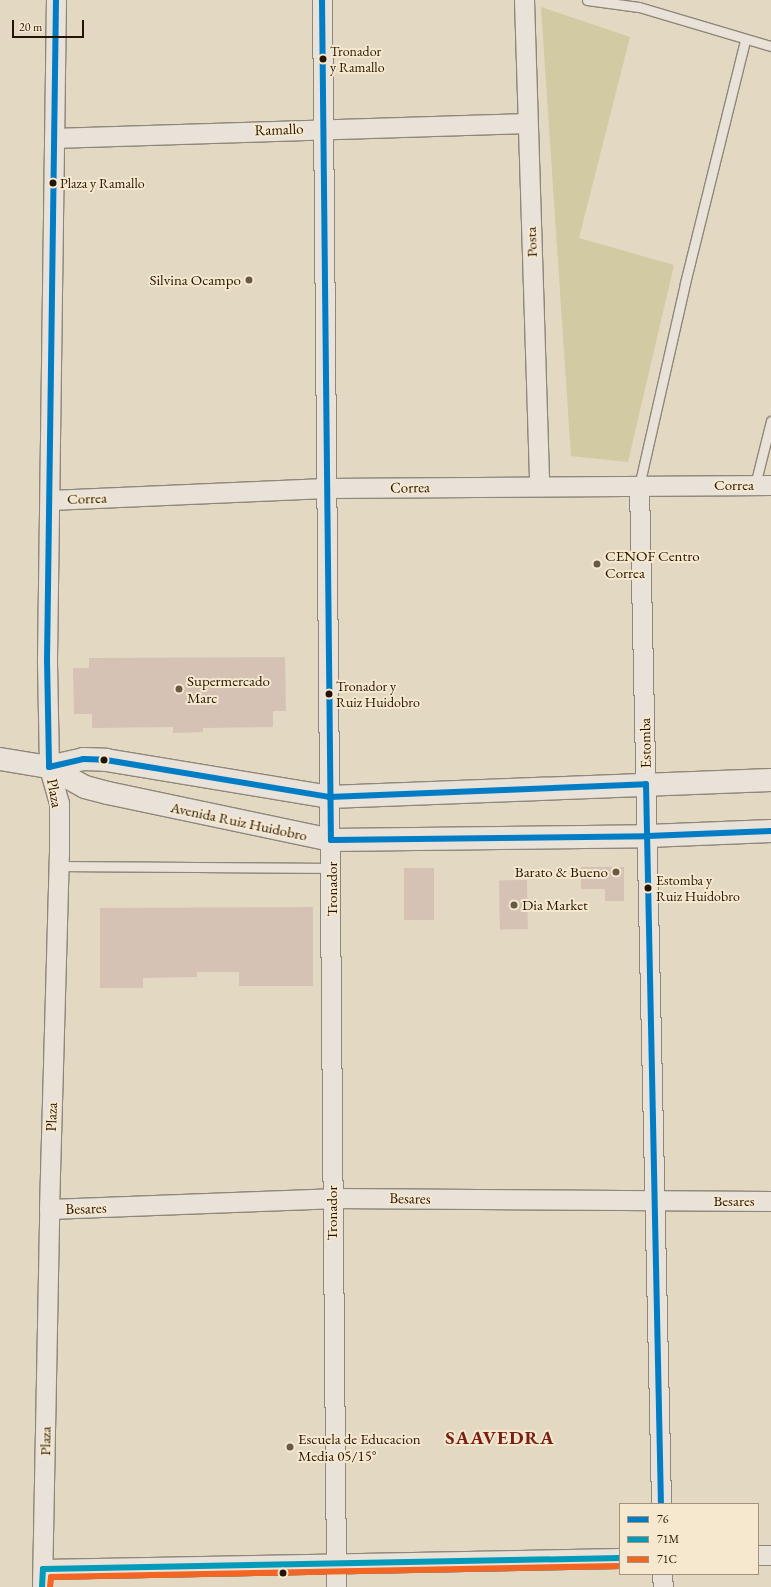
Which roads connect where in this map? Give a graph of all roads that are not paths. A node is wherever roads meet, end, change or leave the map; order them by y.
1 (56, 0) edge
2 (322, 0) edge
3 (524, 0) edge
4 (588, 0) edge
5 (745, 40) junction
6 (771, 46) edge
7 (527, 123) junction
8 (322, 128) junction
9 (54, 138) junction
10 (771, 421) edge
11 (539, 485) junction
12 (763, 485) edge
13 (638, 486) junction
14 (326, 488) junction
15 (50, 500) junction
16 (0, 759) edge
17 (49, 767) junction
18 (771, 780) edge
19 (646, 784) junction
20 (329, 797) junction
21 (771, 831) edge
22 (648, 836) junction
23 (331, 840) junction
24 (59, 866) junction
25 (332, 868) junction
26 (332, 1198) junction
27 (655, 1201) junction
28 (771, 1201) edge
29 (49, 1209) junction
30 (661, 1503) edge
31 (759, 1555) edge
32 (771, 1555) edge
33 (619, 1558) edge
34 (336, 1564) junction
35 (662, 1575) edge
36 (42, 1578) edge
37 (336, 1587) edge
38 (663, 1587) edge

1 - 9 street, Plaza
2 - 8 street, Tronador
3 - 7 street, Posta
4 - 5 lane
5 - 6 lane
5 - 13 lane
7 - 8 street, Ramallo
7 - 11 street, Posta
8 - 9 street, Ramallo
8 - 14 street, Tronador
9 - 15 street, Plaza
10 - 12 lane
11 - 13 street, Correa
11 - 14 street, Correa
12 - 13 street, Correa
13 - 19 street, Estomba
14 - 15 street, Correa
14 - 20 street, Tronador
15 - 17 street, Plaza
16 - 17 main road, Avenida Ruiz Huidobro
17 - 20 main road, Avenida Ruiz Huidobro
17 - 23 main road, Avenida Ruiz Huidobro
17 - 24 street, Plaza
18 - 19 main road, Avenida Ruiz Huidobro
19 - 20 main road, Avenida Ruiz Huidobro
19 - 22 street, Estomba
20 - 23 street, Tronador
21 - 22 main road, Avenida Ruiz Huidobro
22 - 23 main road, Avenida Ruiz Huidobro
22 - 27 street, Estomba
23 - 25 street, Tronador
24 - 25 lane
24 - 29 street, Plaza
25 - 26 street, Tronador
26 - 27 street, Besares
26 - 29 street, Besares
26 - 34 street, Tronador
27 - 28 street, Besares
27 - 30 street, Estomba
29 - 36 street, Plaza
31 - 32 street
33 - 34 street
34 - 36 street
34 - 37 street, Tronador
35 - 38 street

